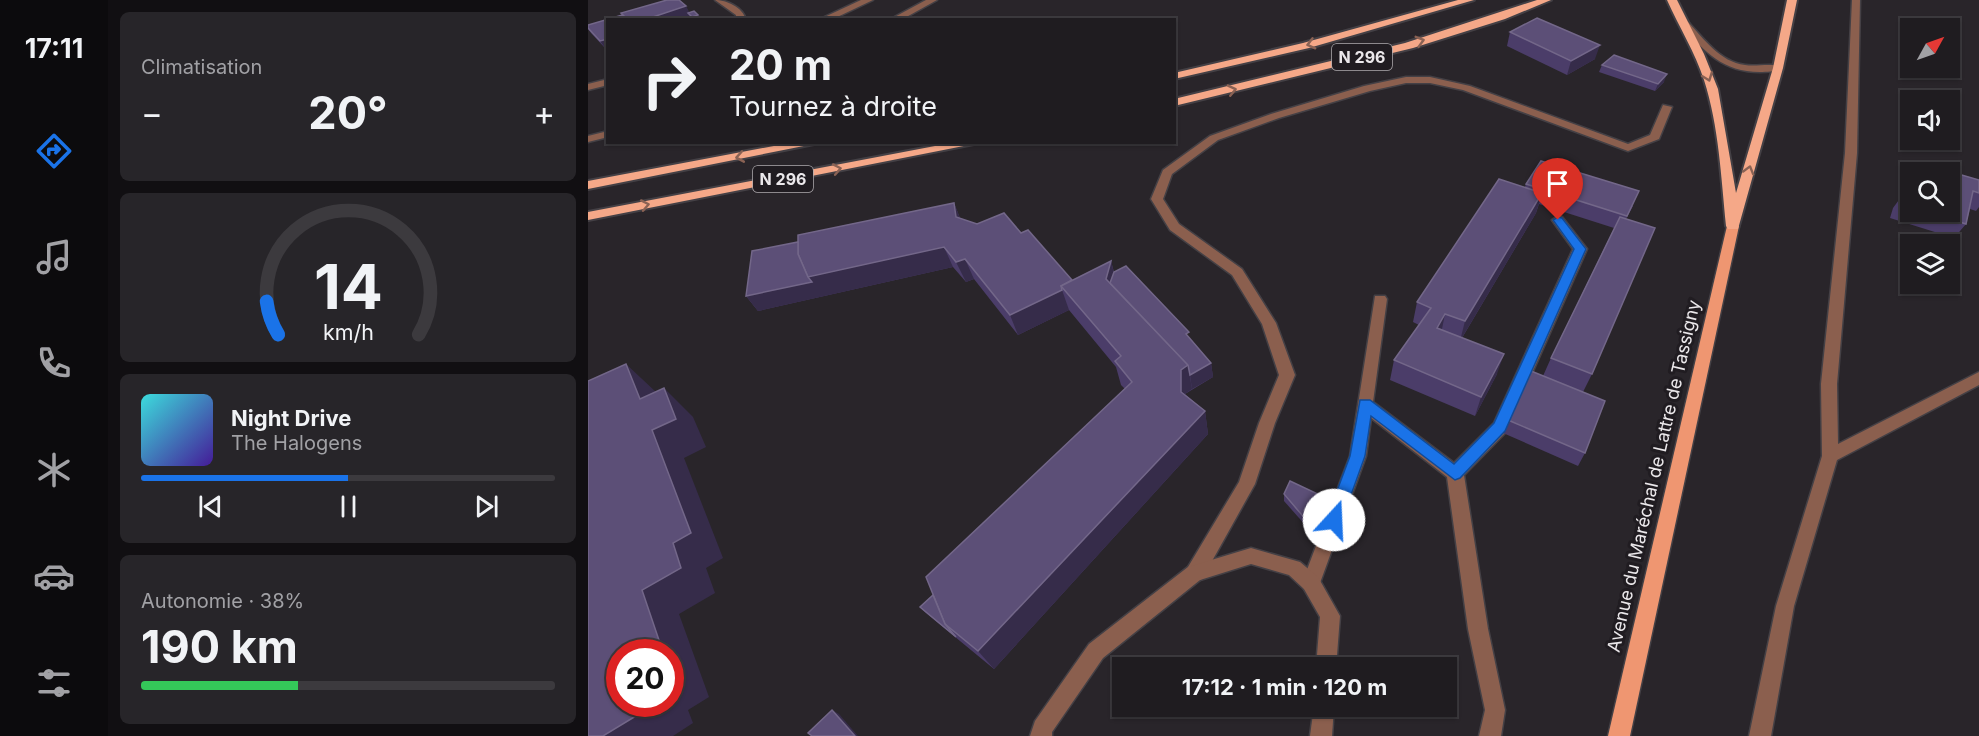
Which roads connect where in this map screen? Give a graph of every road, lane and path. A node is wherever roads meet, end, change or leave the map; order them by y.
1 (719, 0) edge
2 (869, 0) edge
3 (933, 0) edge
4 (1468, 0) edge
5 (1546, 0) edge
6 (1792, 0) edge
7 (1856, 0) edge
8 (1673, 3) edge
9 (741, 18) edge
10 (827, 18) edge
11 (897, 18) edge
12 (1685, 24) junction
13 (1778, 68) junction
14 (1176, 76) edge
15 (606, 82) edge
16 (588, 87) edge
17 (1176, 103) edge
18 (1667, 107) dead end
19 (606, 134) edge
20 (588, 139) edge
21 (808, 144) edge
22 (967, 144) edge
23 (588, 185) edge
24 (588, 216) edge
25 (1558, 220) dead end
26 (1733, 226) junction
27 (1380, 299) dead end
28 (1979, 378) edge
29 (1365, 404) junction
30 (1830, 456) junction
31 (1455, 473) junction
32 (1195, 573) junction
33 (1311, 583) junction
34 (1327, 657) edge
35 (1323, 717) edge
36 (1041, 736) edge
37 (1322, 736) edge
38 (1490, 736) edge
39 (1618, 736) edge
40 (1760, 736) edge

1 - 9 street
2 - 10 street
3 - 11 street
4 -> 14 highway, N 296
17 -> 5 highway, N 296
6 - 13 highway
7 - 30 street
8 - 12 highway
12 - 13 street
12 -> 26 highway
26 -> 13 highway
15 - 16 street
18 - 32 street
19 - 20 street
21 -> 23 highway, N 296
24 -> 22 highway, N 296
25 - 31 street
26 - 39 main road, Avenue du Maréchal de Lattre de Tassigny
27 - 29 street
28 - 30 street
29 - 31 street
29 - 33 street
30 - 40 street
31 - 38 street
32 - 33 street
32 - 36 street
33 - 34 street
35 - 37 street

